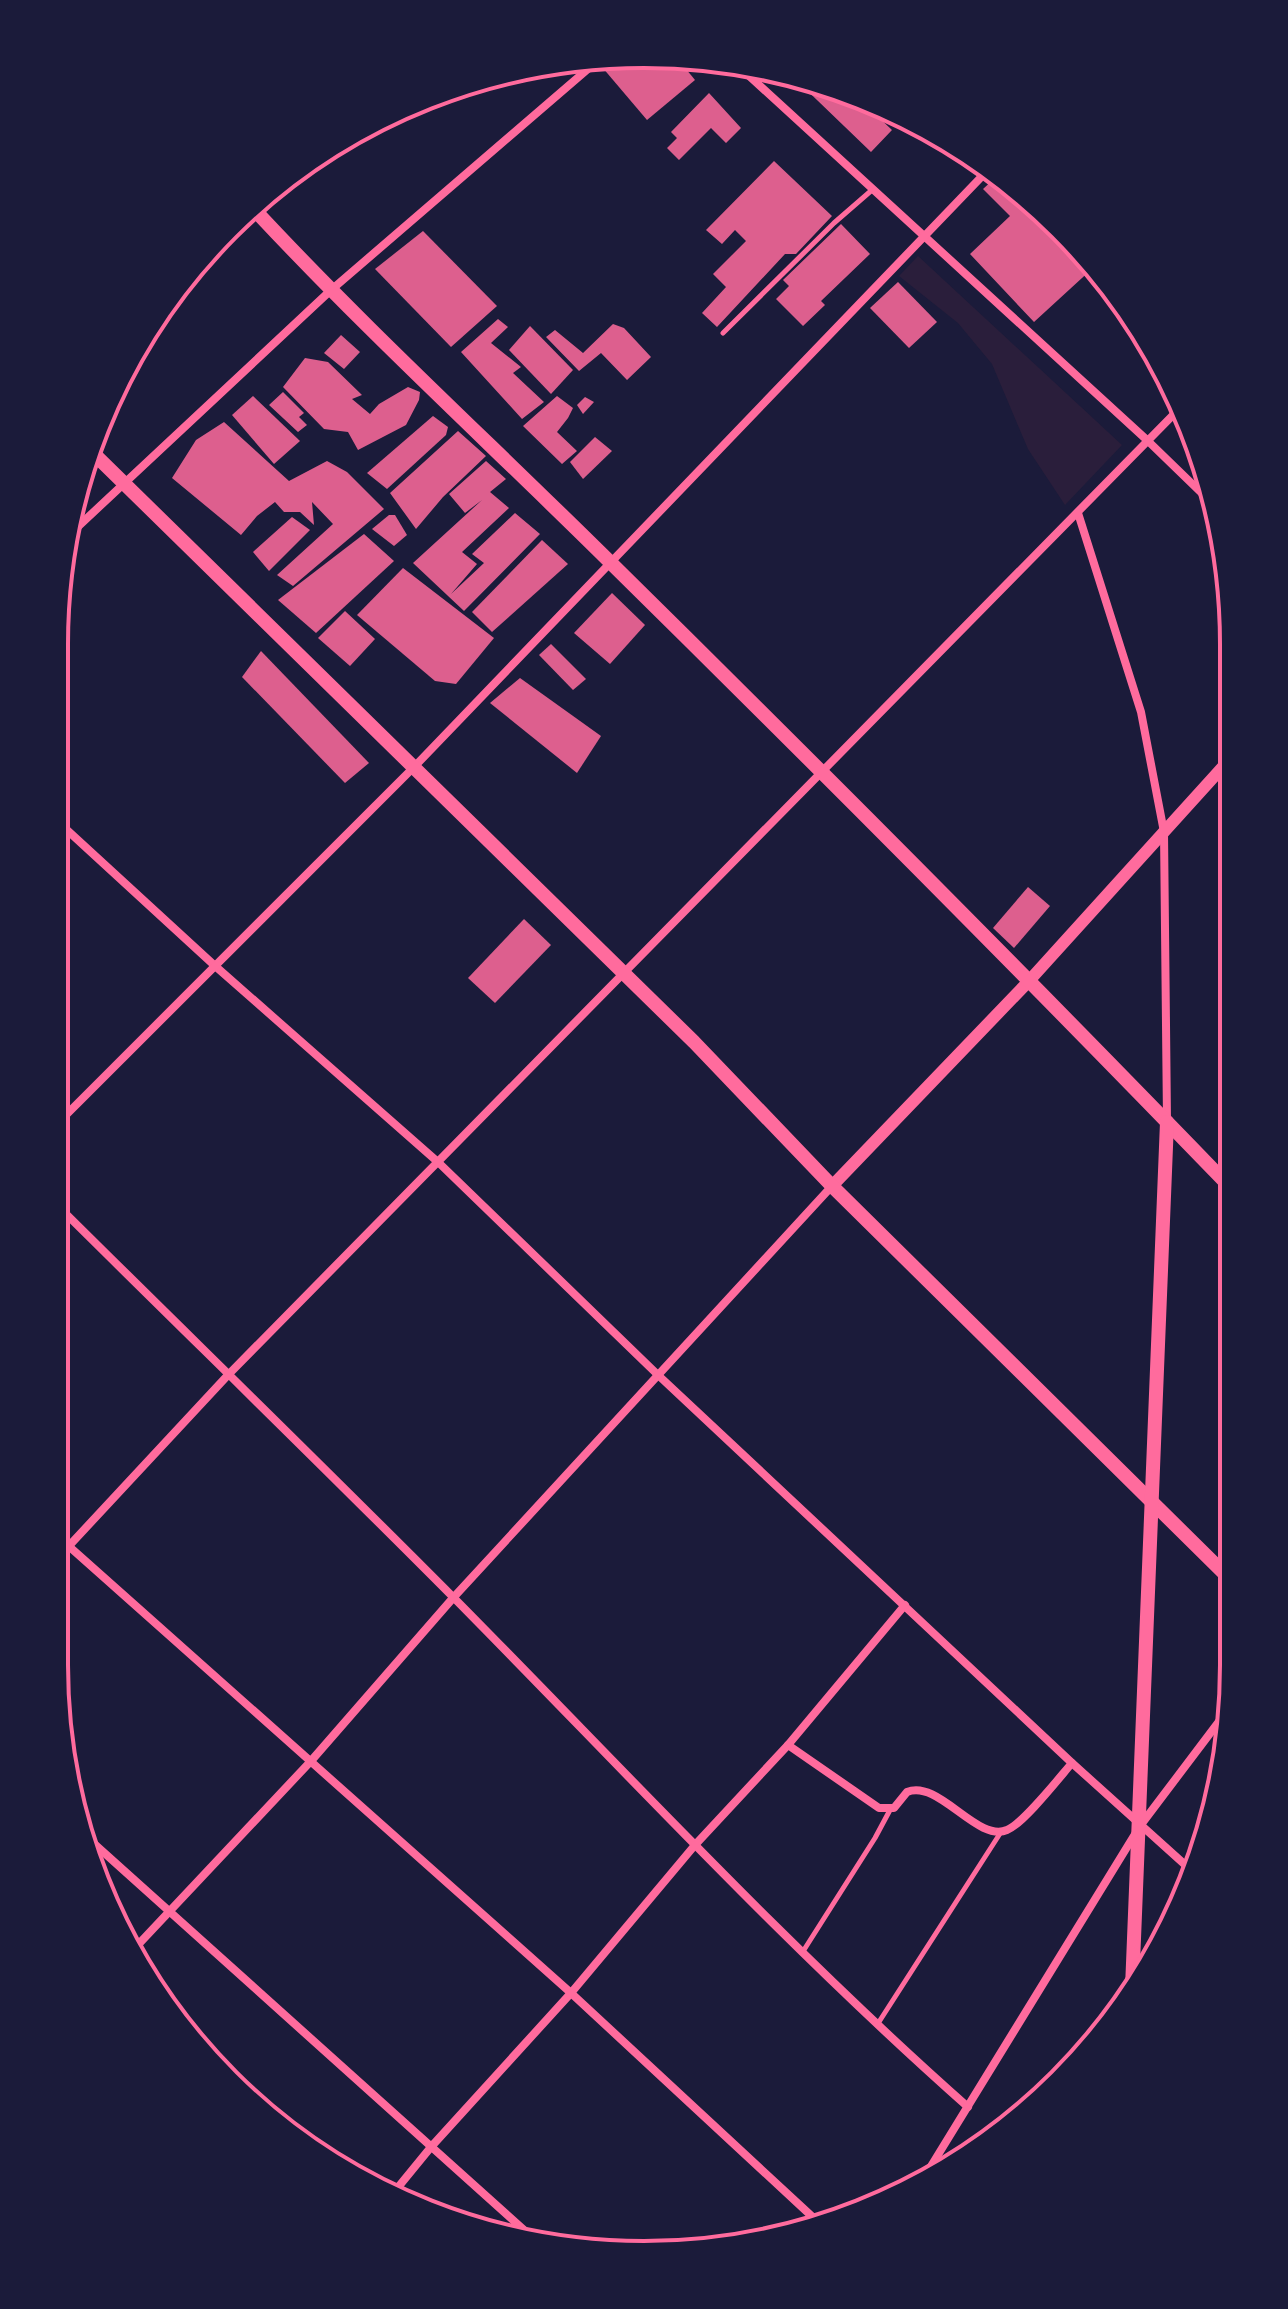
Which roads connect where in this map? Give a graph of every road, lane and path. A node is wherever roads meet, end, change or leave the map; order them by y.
1 (585, 71) edge
2 (752, 78) edge
3 (981, 177) edge
4 (872, 189) junction
5 (260, 215) edge
6 (924, 236) junction
7 (330, 291) junction
8 (723, 333) dead end
9 (1172, 416) edge
10 (1148, 441) junction
11 (99, 459) edge
12 (126, 484) junction
13 (1198, 490) edge
14 (1078, 513) junction
15 (81, 524) edge
16 (611, 562) junction
17 (413, 768) junction
18 (1220, 770) edge
19 (821, 771) junction
20 (68, 831) edge
21 (1164, 832) junction
22 (214, 965) junction
23 (624, 974) junction
24 (1028, 982) junction
25 (68, 1113) edge
26 (1167, 1122) junction
27 (439, 1163) junction
28 (1220, 1177) edge
29 (832, 1186) junction
30 (68, 1216) edge
31 (228, 1375) junction
32 (658, 1375) junction
33 (1150, 1501) junction
34 (69, 1547) joint
35 (1220, 1569) edge
36 (453, 1598) junction
37 (905, 1605) junction
38 (1217, 1725) edge
39 (788, 1745) junction
40 (311, 1761) junction
41 (1072, 1763) junction
42 (890, 1810) junction
43 (1140, 1826) junction
44 (1001, 1832) junction
45 (695, 1845) junction
46 (98, 1847) edge
47 (1184, 1864) edge
48 (171, 1911) junction
49 (140, 1943) edge
50 (802, 1953) junction
51 (1133, 1969) edge
52 (571, 1993) junction
53 (876, 2025) junction
54 (968, 2107) junction
55 (431, 2147) junction
56 (933, 2164) edge
57 (399, 2186) edge
58 (811, 2216) edge
59 (521, 2227) edge

1 - 7 street
2 - 4 street
3 - 6 street
4 - 6 street
4 - 8 lane
5 - 7 main road
6 - 10 street
6 - 16 street
7 - 12 street
7 - 16 main road
9 - 10 street
10 - 13 street
10 - 14 street
11 - 12 main road
12 - 15 street
12 - 17 main road
14 - 19 street
14 - 21 street
16 - 17 street
16 - 19 main road
17 - 22 street
17 - 23 main road
18 - 21 street
19 - 23 street
19 - 24 main road
20 - 22 street
21 - 24 street
21 - 26 street
22 - 25 street
22 - 27 street
23 - 27 street
23 - 29 main road
24 - 26 main road
24 - 29 street
26 - 28 main road
26 - 33 main road
27 - 31 street
27 - 32 street
29 - 32 street
29 - 33 main road
30 - 31 street
31 - 34 street
31 - 36 street
32 - 36 street
32 - 37 street
33 - 35 main road
33 - 43 main road
34 - 40 street
36 - 40 street
36 - 45 street
37 - 39 street
37 - 41 street
38 - 43 street
39 - 42 street
39 - 45 street
40 - 48 street
40 - 52 street
41 - 43 street
41 - 44 street
42 - 44 street
42 - 50 lane
43 - 47 street
43 - 51 main road
43 - 54 street
44 - 53 lane
45 - 50 street
45 - 52 street
46 - 48 street
48 - 49 street
48 - 55 street
50 - 53 street
52 - 55 street
52 - 58 street
53 - 54 street
54 - 56 street
55 - 57 street
55 - 59 street

